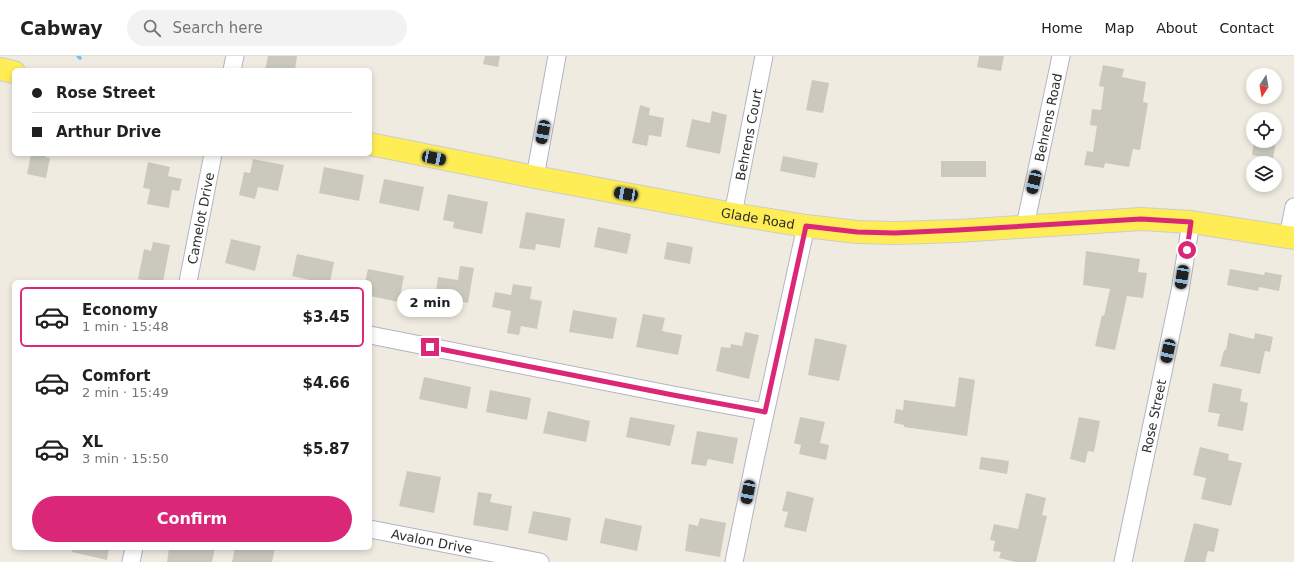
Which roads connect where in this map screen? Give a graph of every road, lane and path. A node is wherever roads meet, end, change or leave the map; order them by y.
1 (235, 56) edge
2 (557, 56) edge
3 (764, 56) edge
4 (1061, 56) edge
5 (232, 68) edge
6 (0, 69) edge
7 (12, 72) edge
8 (372, 144) edge
9 (213, 156) edge
10 (535, 177) junction
11 (1294, 207) edge
12 (733, 214) junction
13 (1191, 222) junction
14 (806, 226) junction
15 (1025, 226) junction
16 (1291, 238) edge
17 (188, 280) edge
18 (372, 335) edge
19 (765, 412) junction
20 (372, 529) edge
21 (134, 550) edge
22 (132, 562) edge
23 (540, 562) edge
24 (734, 562) edge
25 (1123, 562) edge

1 - 5 street
2 - 10 street
3 - 12 street, Behrens Court
4 - 15 street, Behrens Road
6 - 7 main road
8 - 10 main road, Glade Road
9 - 17 street, Camelot Drive
10 - 12 main road, Glade Road
11 - 16 street
12 - 14 main road, Glade Road
13 - 15 main road, Glade Road
13 - 16 main road, Glade Road
13 - 25 street, Rose Street
14 - 15 main road, Glade Road
14 - 19 street
18 - 19 street
19 - 24 street
20 - 23 street, Avalon Drive
21 - 22 street

